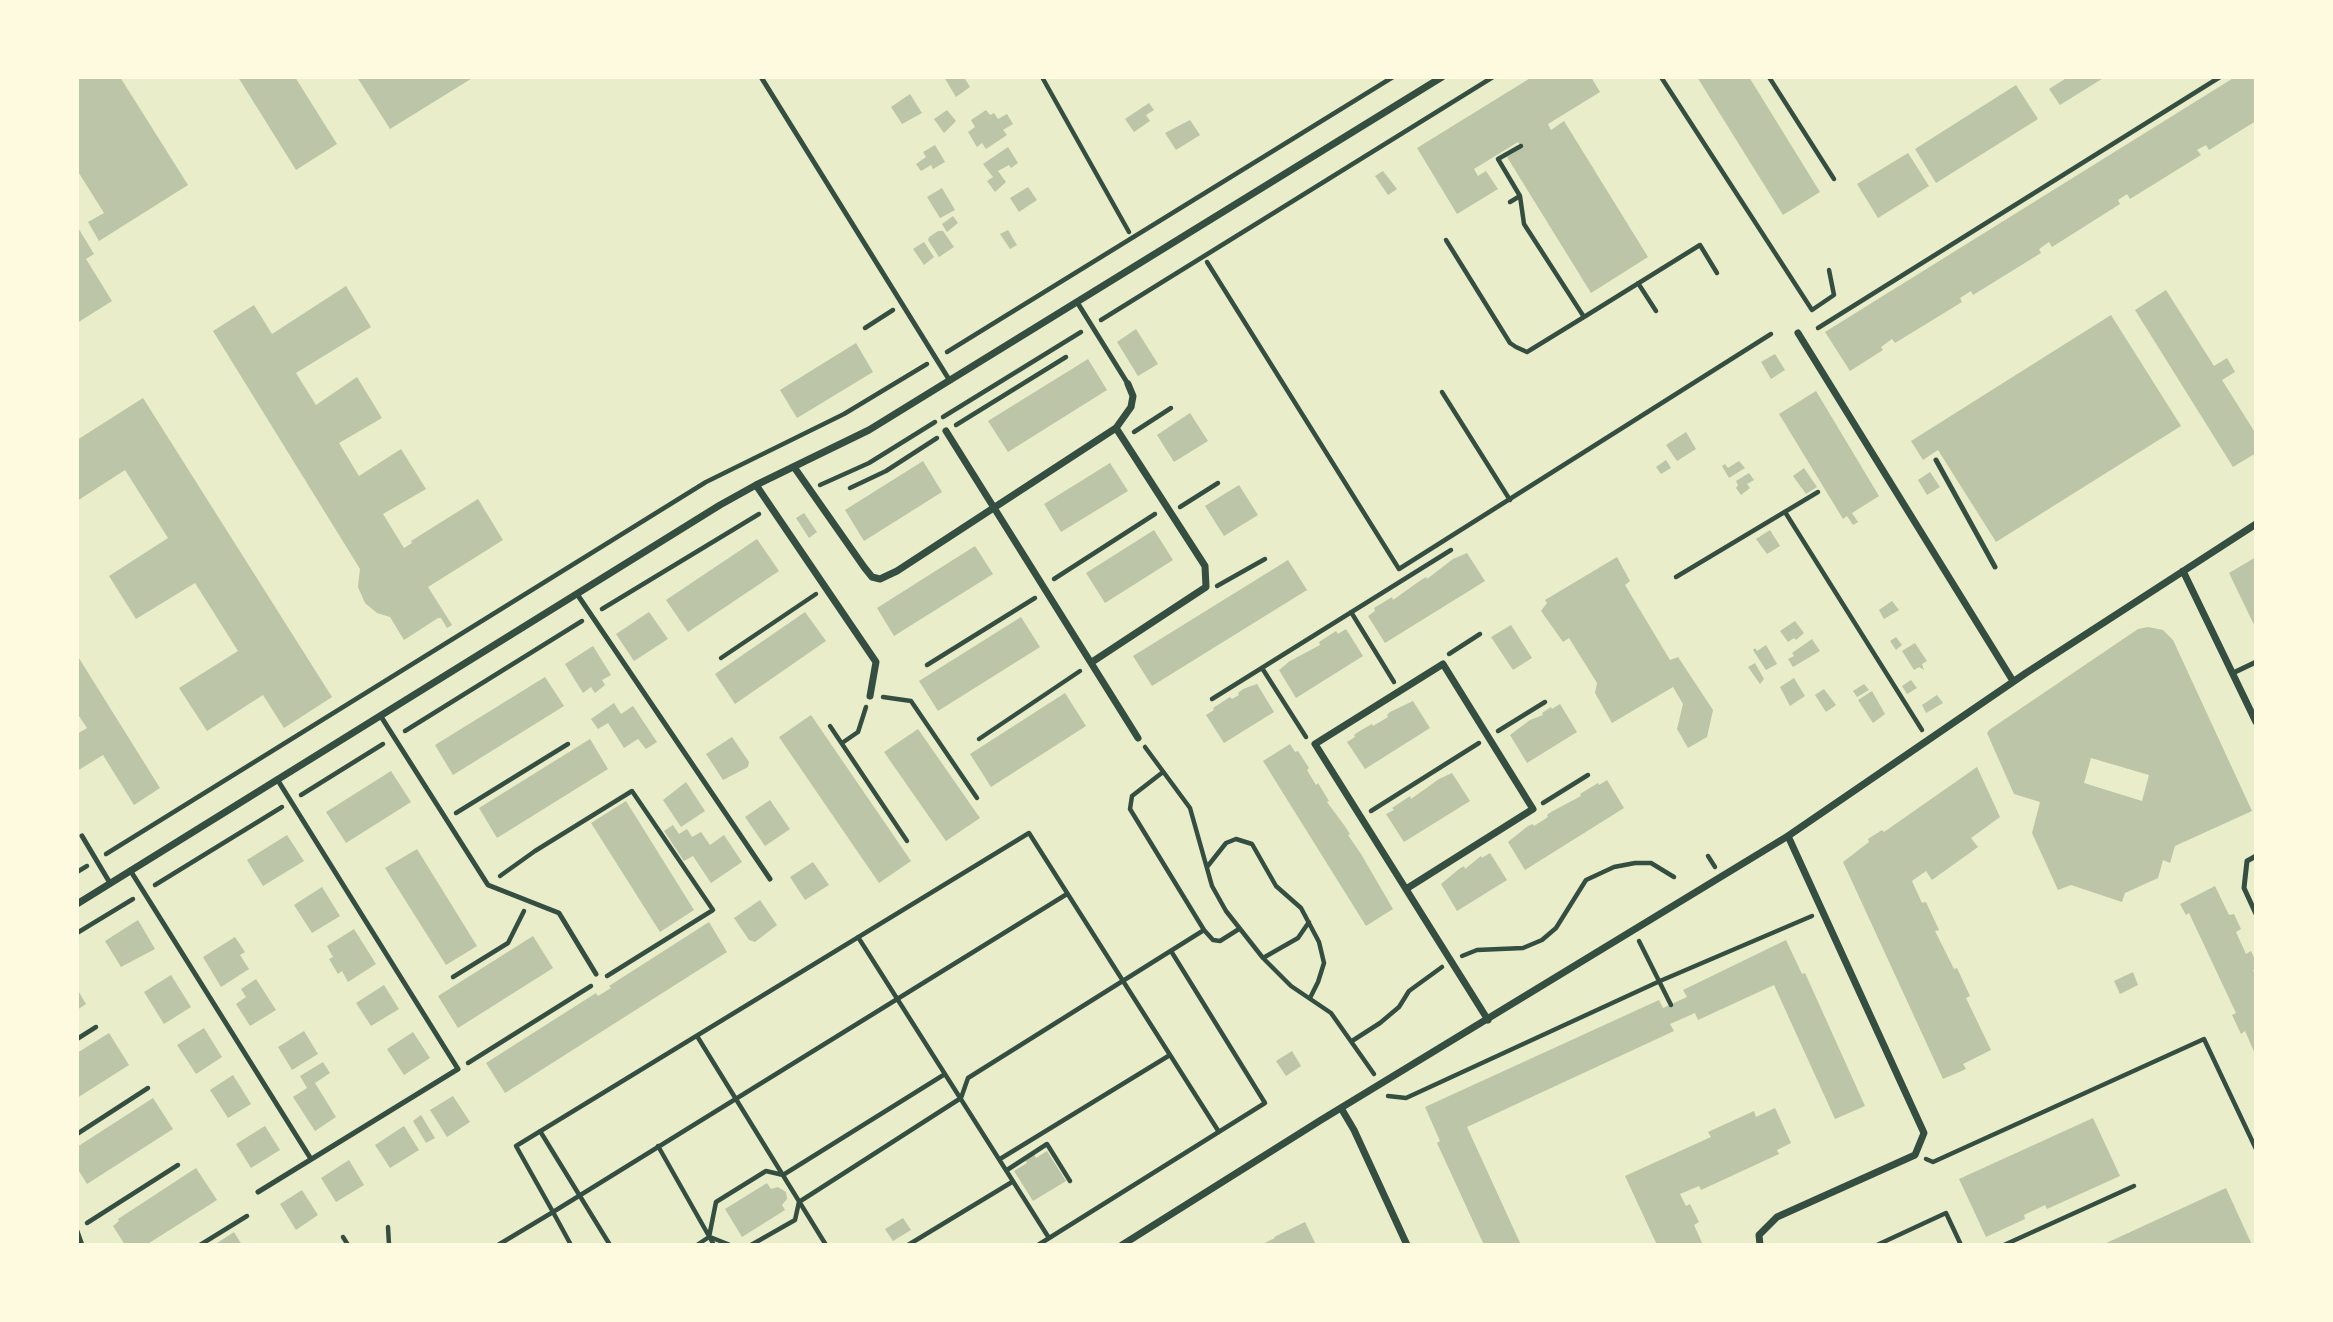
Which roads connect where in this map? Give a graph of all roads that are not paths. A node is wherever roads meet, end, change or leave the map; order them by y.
1 (761, 77) edge
2 (1442, 77) edge
3 (1077, 302) junction
4 (1798, 333) dead end
5 (950, 381) junction
6 (1128, 384) joint
7 (1116, 428) junction
8 (946, 431) dead end
9 (1936, 460) dead end
10 (794, 467) junction
11 (756, 485) junction
12 (995, 507) junction
13 (2256, 524) edge
14 (1996, 567) dead end
15 (2183, 571) junction
16 (578, 594) junction
17 (1092, 662) junction
18 (2256, 662) edge
19 (2233, 673) junction
20 (2013, 681) junction
21 (870, 696) road end
22 (380, 715) junction
23 (2256, 722) edge
24 (1138, 738) road end
25 (277, 779) junction
26 (1788, 835) junction
27 (82, 836) dead end
28 (2256, 856) edge
29 (130, 870) junction
30 (770, 879) dead end
31 (110, 883) junction
32 (1406, 889) junction
33 (77, 904) edge
34 (2256, 914) edge
35 (596, 974) dead end
36 (1488, 1020) junction
37 (1341, 1108) junction
38 (311, 1159) junction
39 (258, 1192) dead end
40 (77, 1230) edge
41 (82, 1245) edge
42 (1122, 1245) edge
43 (1407, 1245) edge
44 (1759, 1245) edge

1 - 5 lane
2 - 3 street
3 - 5 street
3 - 6 lane
4 - 20 street
5 - 10 street
6 - 7 street
7 - 12 street
7 - 17 street
8 - 12 street
9 - 14 lane
10 - 11 street
10 - 12 street
11 - 16 street
11 - 21 street
12 - 17 street
13 - 15 street
15 - 19 street
15 - 20 street
16 - 22 street
16 - 30 lane
17 - 24 street
18 - 19 lane
19 - 23 street
20 - 26 street
22 - 25 street
22 - 35 lane
25 - 29 street
25 - 38 lane
26 - 36 street
26 - 44 street
27 - 31 lane
28 - 34 lane
29 - 31 street
29 - 38 lane
31 - 33 street
32 - 32 street
32 - 36 street
36 - 37 street
37 - 42 street
37 - 43 street
38 - 39 lane
40 - 41 lane

